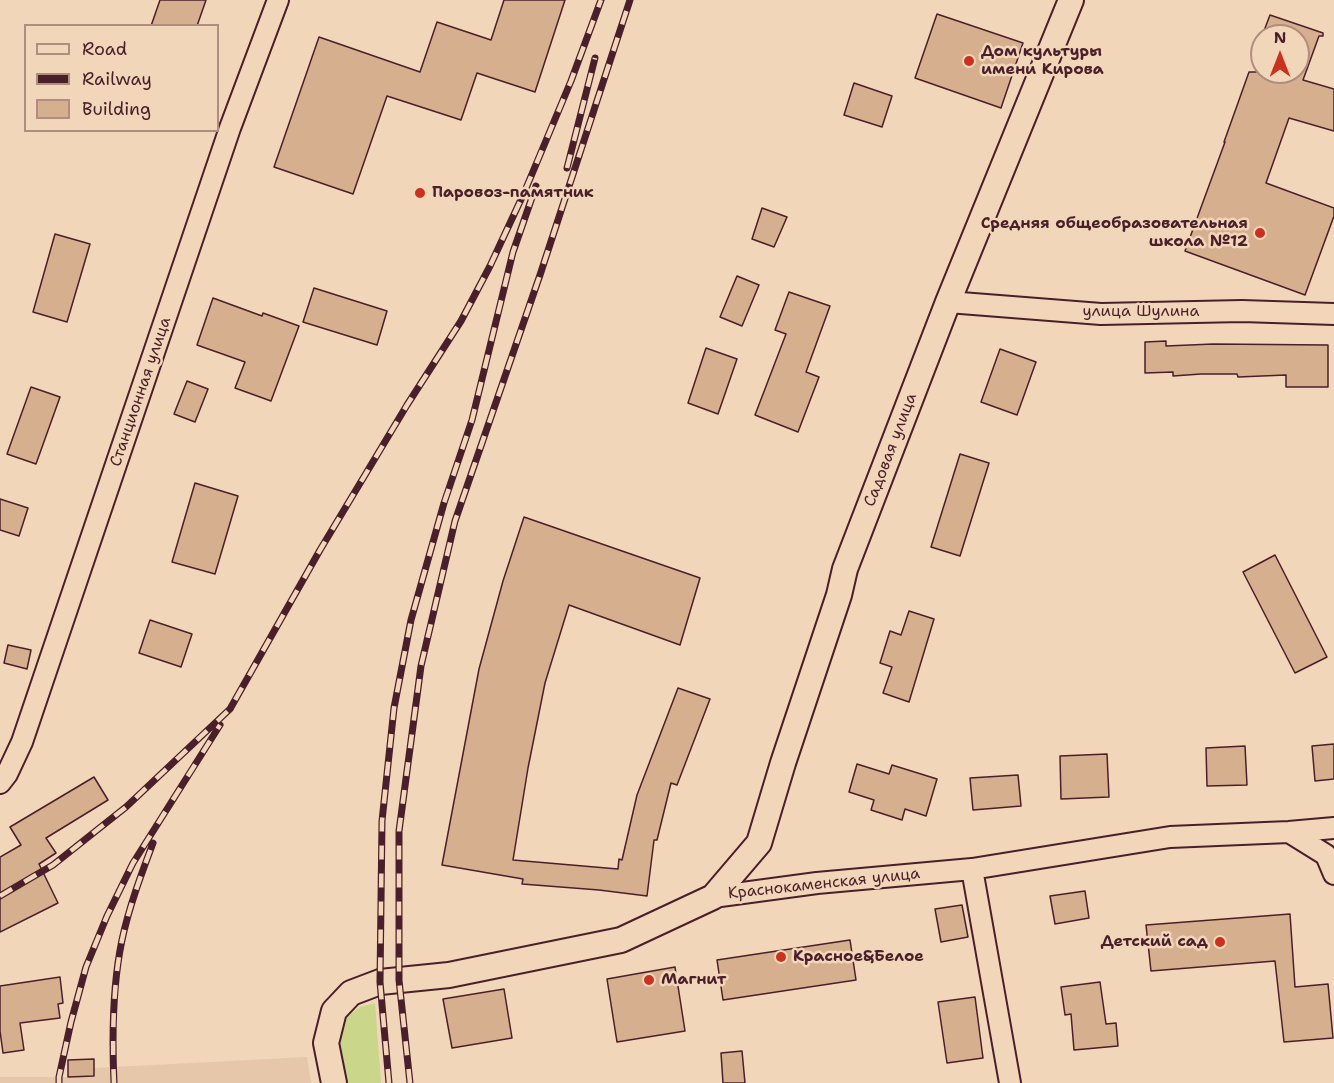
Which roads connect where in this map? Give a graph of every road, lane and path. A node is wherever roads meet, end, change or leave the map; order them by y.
1 (278, 0) edge
2 (1071, 0) edge
3 (948, 302) junction
4 (1334, 315) edge
5 (0, 783) edge
6 (1334, 828) edge
7 (1290, 832) junction
8 (972, 869) junction
9 (1334, 874) edge
10 (713, 897) junction
11 (334, 1083) edge
12 (1010, 1083) edge

1 - 5 street, Станционная улица
2 - 3 street, Садовая улица
3 - 4 street, улица Шулина
3 - 10 street, Садовая улица
6 - 7 street, Краснокаменская улица
7 - 8 street, Краснокаменская улица
7 - 9 street
8 - 10 street, Краснокаменская улица
8 - 12 street
10 - 11 street, Краснокаменская улица

